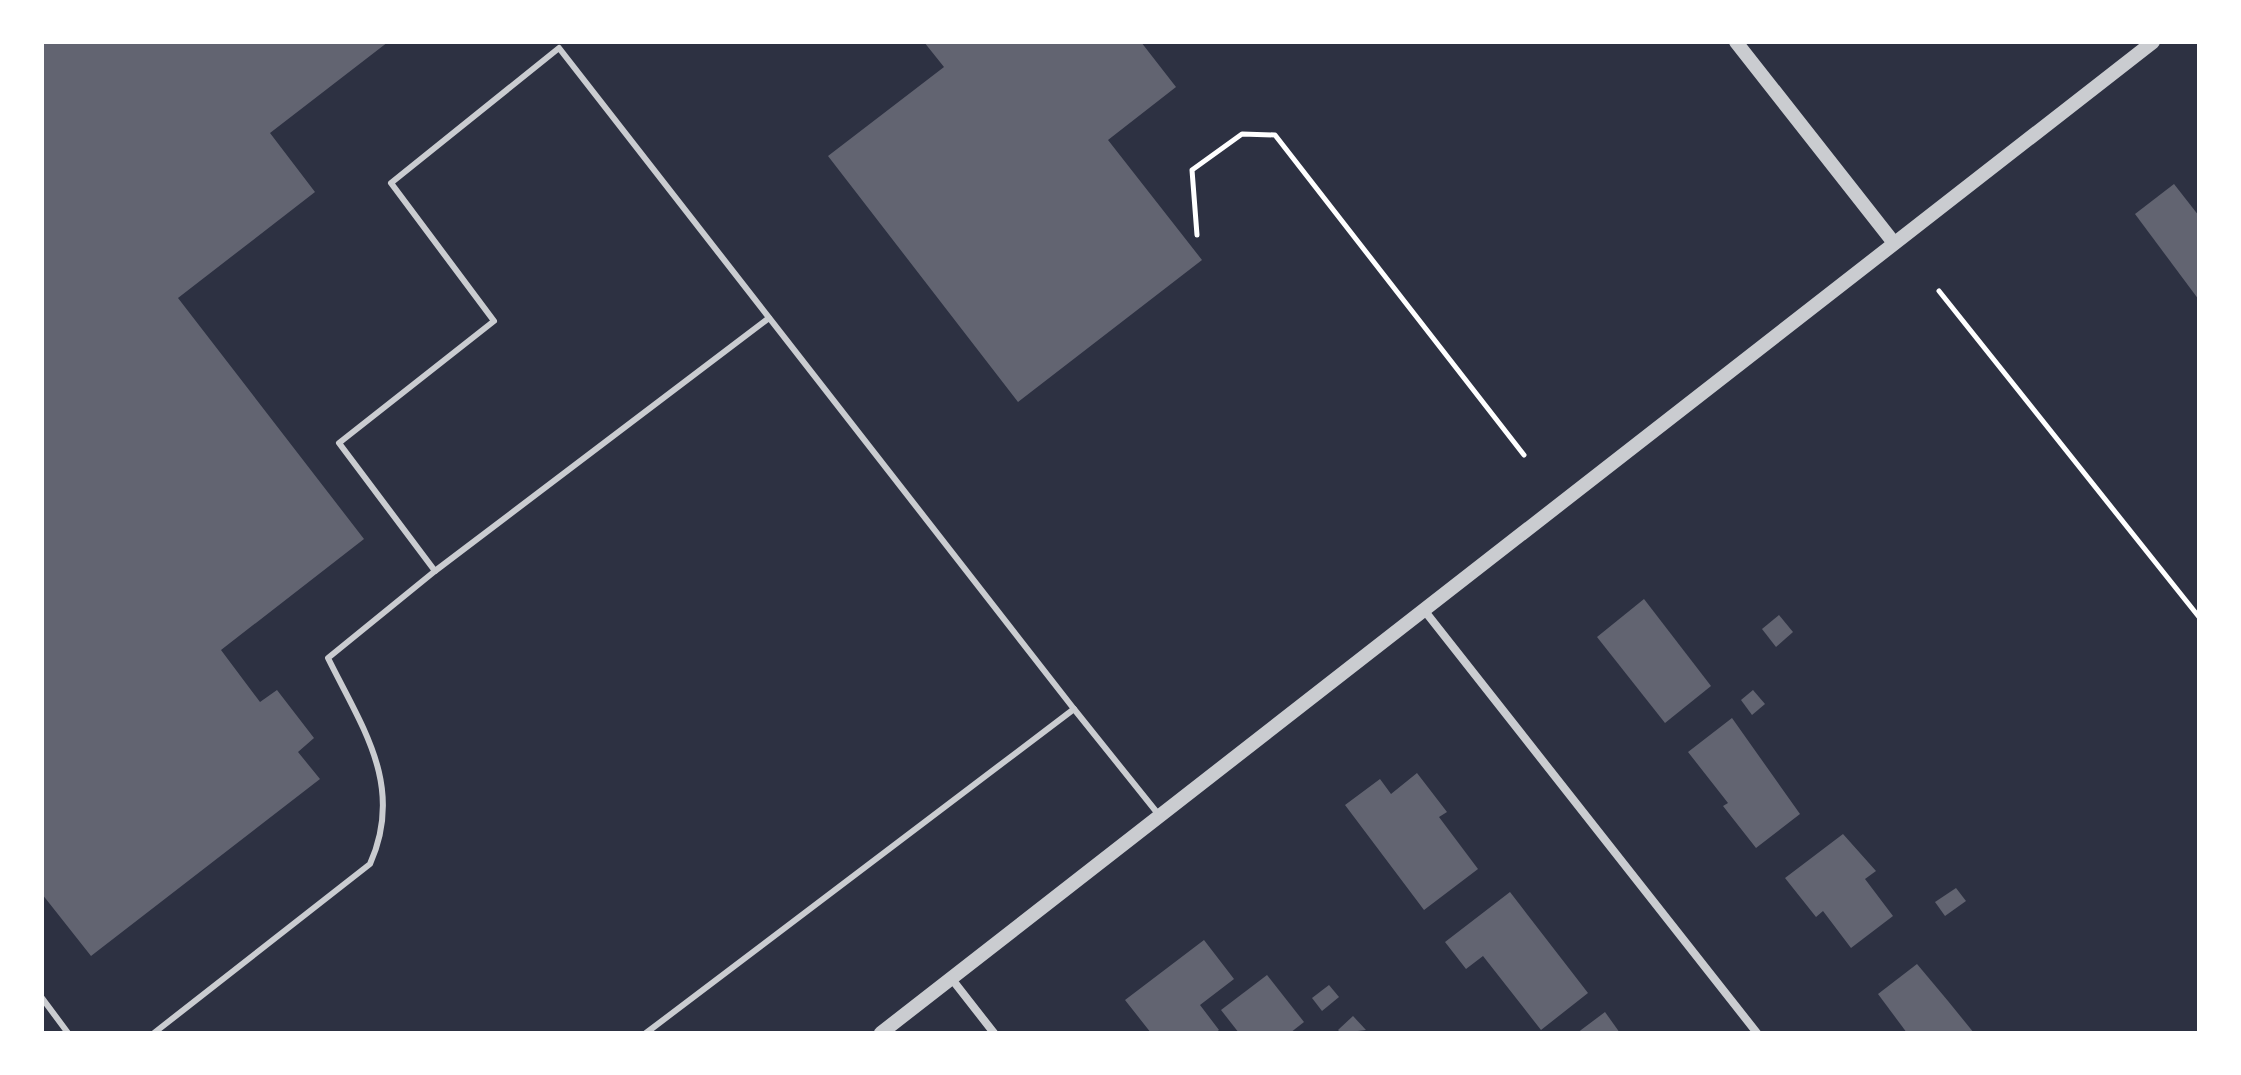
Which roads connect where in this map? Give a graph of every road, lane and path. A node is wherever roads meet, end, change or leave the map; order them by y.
1 (1736, 42) edge
2 (2153, 42) edge
3 (560, 45) edge
4 (1197, 235) dead end
5 (1894, 243) junction
6 (1939, 291) dead end
7 (769, 318) junction
8 (1524, 455) dead end
9 (435, 571) junction
10 (1424, 609) junction
11 (2199, 617) edge
12 (1074, 709) junction
13 (1159, 815) junction
14 (951, 977) junction
15 (42, 998) edge
16 (68, 1033) edge
17 (154, 1033) edge
18 (646, 1033) edge
19 (881, 1033) edge
20 (994, 1033) edge
21 (1757, 1033) edge

1 - 5 street
2 - 5 street
3 - 7 lane
3 - 9 lane
4 - 8 path
5 - 10 street
6 - 11 path
7 - 9 lane
7 - 12 lane
9 - 17 lane
10 - 13 street
10 - 21 street
12 - 13 lane
12 - 18 lane
13 - 14 street
14 - 19 street
14 - 20 street
15 - 16 lane

